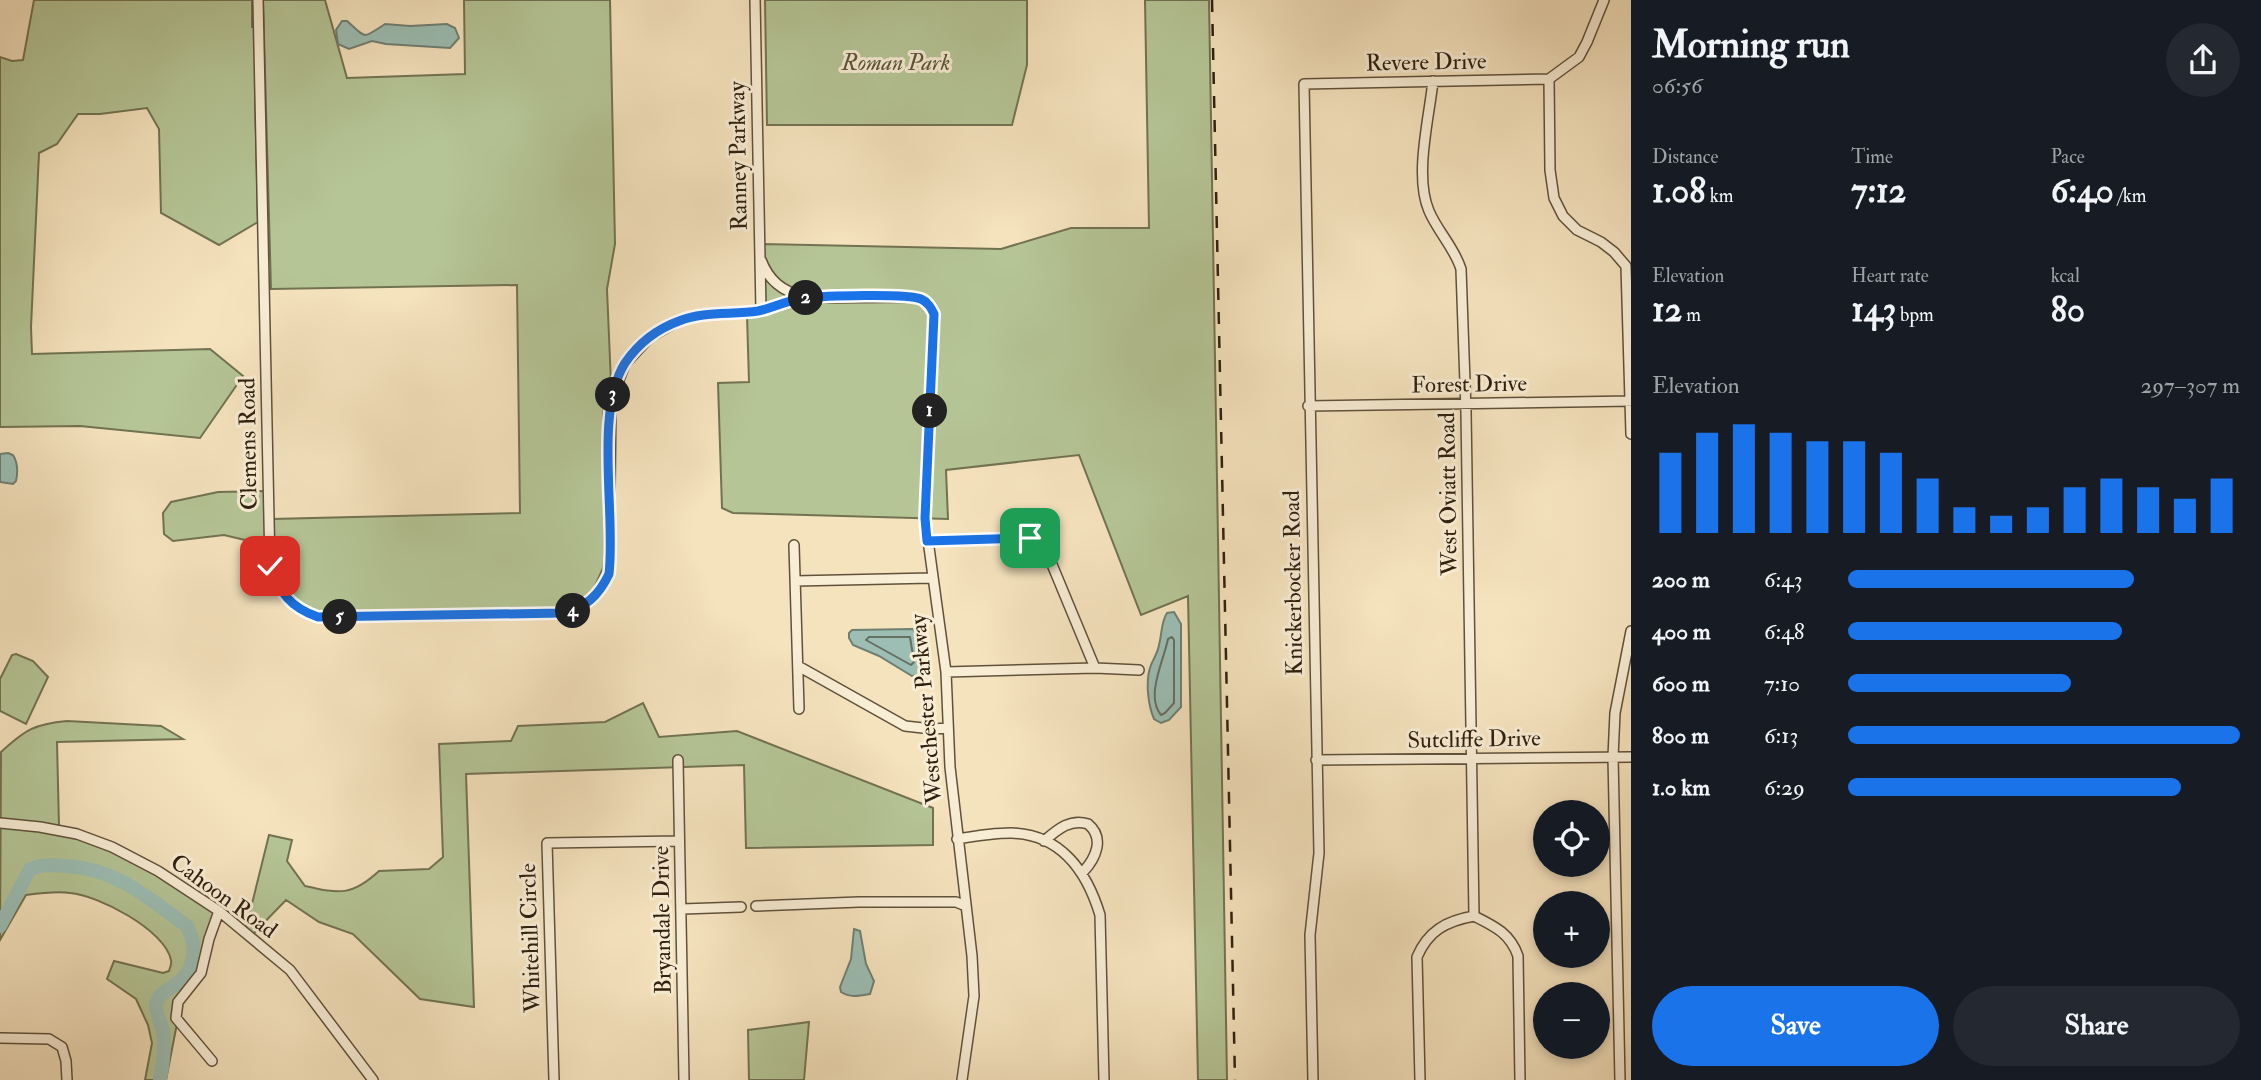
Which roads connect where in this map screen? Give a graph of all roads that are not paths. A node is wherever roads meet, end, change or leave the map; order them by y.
1 (258, 0) edge
2 (755, 0) edge
3 (1604, 0) edge
4 (1549, 79) junction
5 (1433, 81) junction
6 (1304, 84) joint
7 (759, 255) junction
8 (1629, 262) edge
9 (805, 298) junction
10 (761, 311) junction
11 (615, 384) joint
12 (1631, 401) edge
13 (1466, 403) junction
14 (1308, 406) junction
15 (1631, 433) edge
16 (1032, 514) dead end
17 (1041, 538) junction
18 (927, 541) junction
19 (794, 545) dead end
20 (931, 578) junction
21 (795, 581) junction
22 (1631, 631) edge
23 (798, 666) junction
24 (1095, 668) junction
25 (1139, 670) dead end
26 (946, 672) junction
27 (799, 709) dead end
28 (948, 728) junction
29 (1613, 757) junction
30 (1631, 757) edge
31 (1472, 758) junction
32 (678, 760) dead end
33 (1316, 760) junction
34 (0, 823) edge
35 (957, 839) junction
36 (679, 841) junction
37 (1044, 841) junction
38 (1083, 872) junction
39 (756, 906) dead end
40 (966, 906) junction
41 (741, 907) dead end
42 (682, 909) junction
43 (219, 911) junction
44 (1474, 916) junction
45 (0, 1038) edge
46 (212, 1061) dead end
47 (66, 1080) edge
48 (373, 1080) edge
49 (554, 1080) edge
50 (684, 1080) edge
51 (962, 1080) edge
52 (1104, 1080) edge
53 (1314, 1080) edge
54 (1420, 1080) edge
55 (1520, 1080) edge
56 (1620, 1080) edge

1 - 11 street, Clemens Road
2 - 7 street, Ranney Parkway
3 - 4 street
4 - 5 street, Revere Drive
4 - 8 street
5 - 6 street, Revere Drive
5 - 13 street, West Oviatt Road
6 - 14 street, Knickerbocker Road
7 - 9 street
7 - 10 street, Ranney Parkway
8 - 12 street
9 - 10 street, Westchester Parkway
9 - 18 street, Westchester Parkway
10 - 11 street, Westchester Parkway
12 - 13 street, Forest Drive
12 - 15 street
13 - 14 street, Forest Drive
13 - 31 street, West Oviatt Road
14 - 33 street, Knickerbocker Road
16 - 17 street
17 - 18 street
17 - 24 street
18 - 20 street, Westchester Parkway
19 - 21 street
20 - 21 street
20 - 26 street, Westchester Parkway
21 - 23 street
22 - 29 street
23 - 27 street
23 - 28 street
24 - 25 street
24 - 26 street
26 - 28 street, Westchester Parkway
28 - 35 street, Westchester Parkway
29 - 30 street, Sutcliffe Drive
29 - 31 street, Sutcliffe Drive
29 - 56 street
31 - 33 street, Sutcliffe Drive
31 - 44 street, West Oviatt Road
32 - 36 street, Bryandale Drive
33 - 53 street, Knickerbocker Road
34 - 43 street, Cahoon Road
35 - 37 street
35 - 40 street, Westchester Parkway
36 - 42 street, Bryandale Drive
36 - 49 street, Whitehill Circle
37 - 38 street
37 - 38 street
38 - 52 street
39 - 40 street
40 - 51 street, Westchester Parkway
41 - 42 street
42 - 50 street, Bryandale Drive
43 - 46 street
43 - 48 street, Cahoon Road
44 - 54 street
44 - 55 street
45 - 47 street

